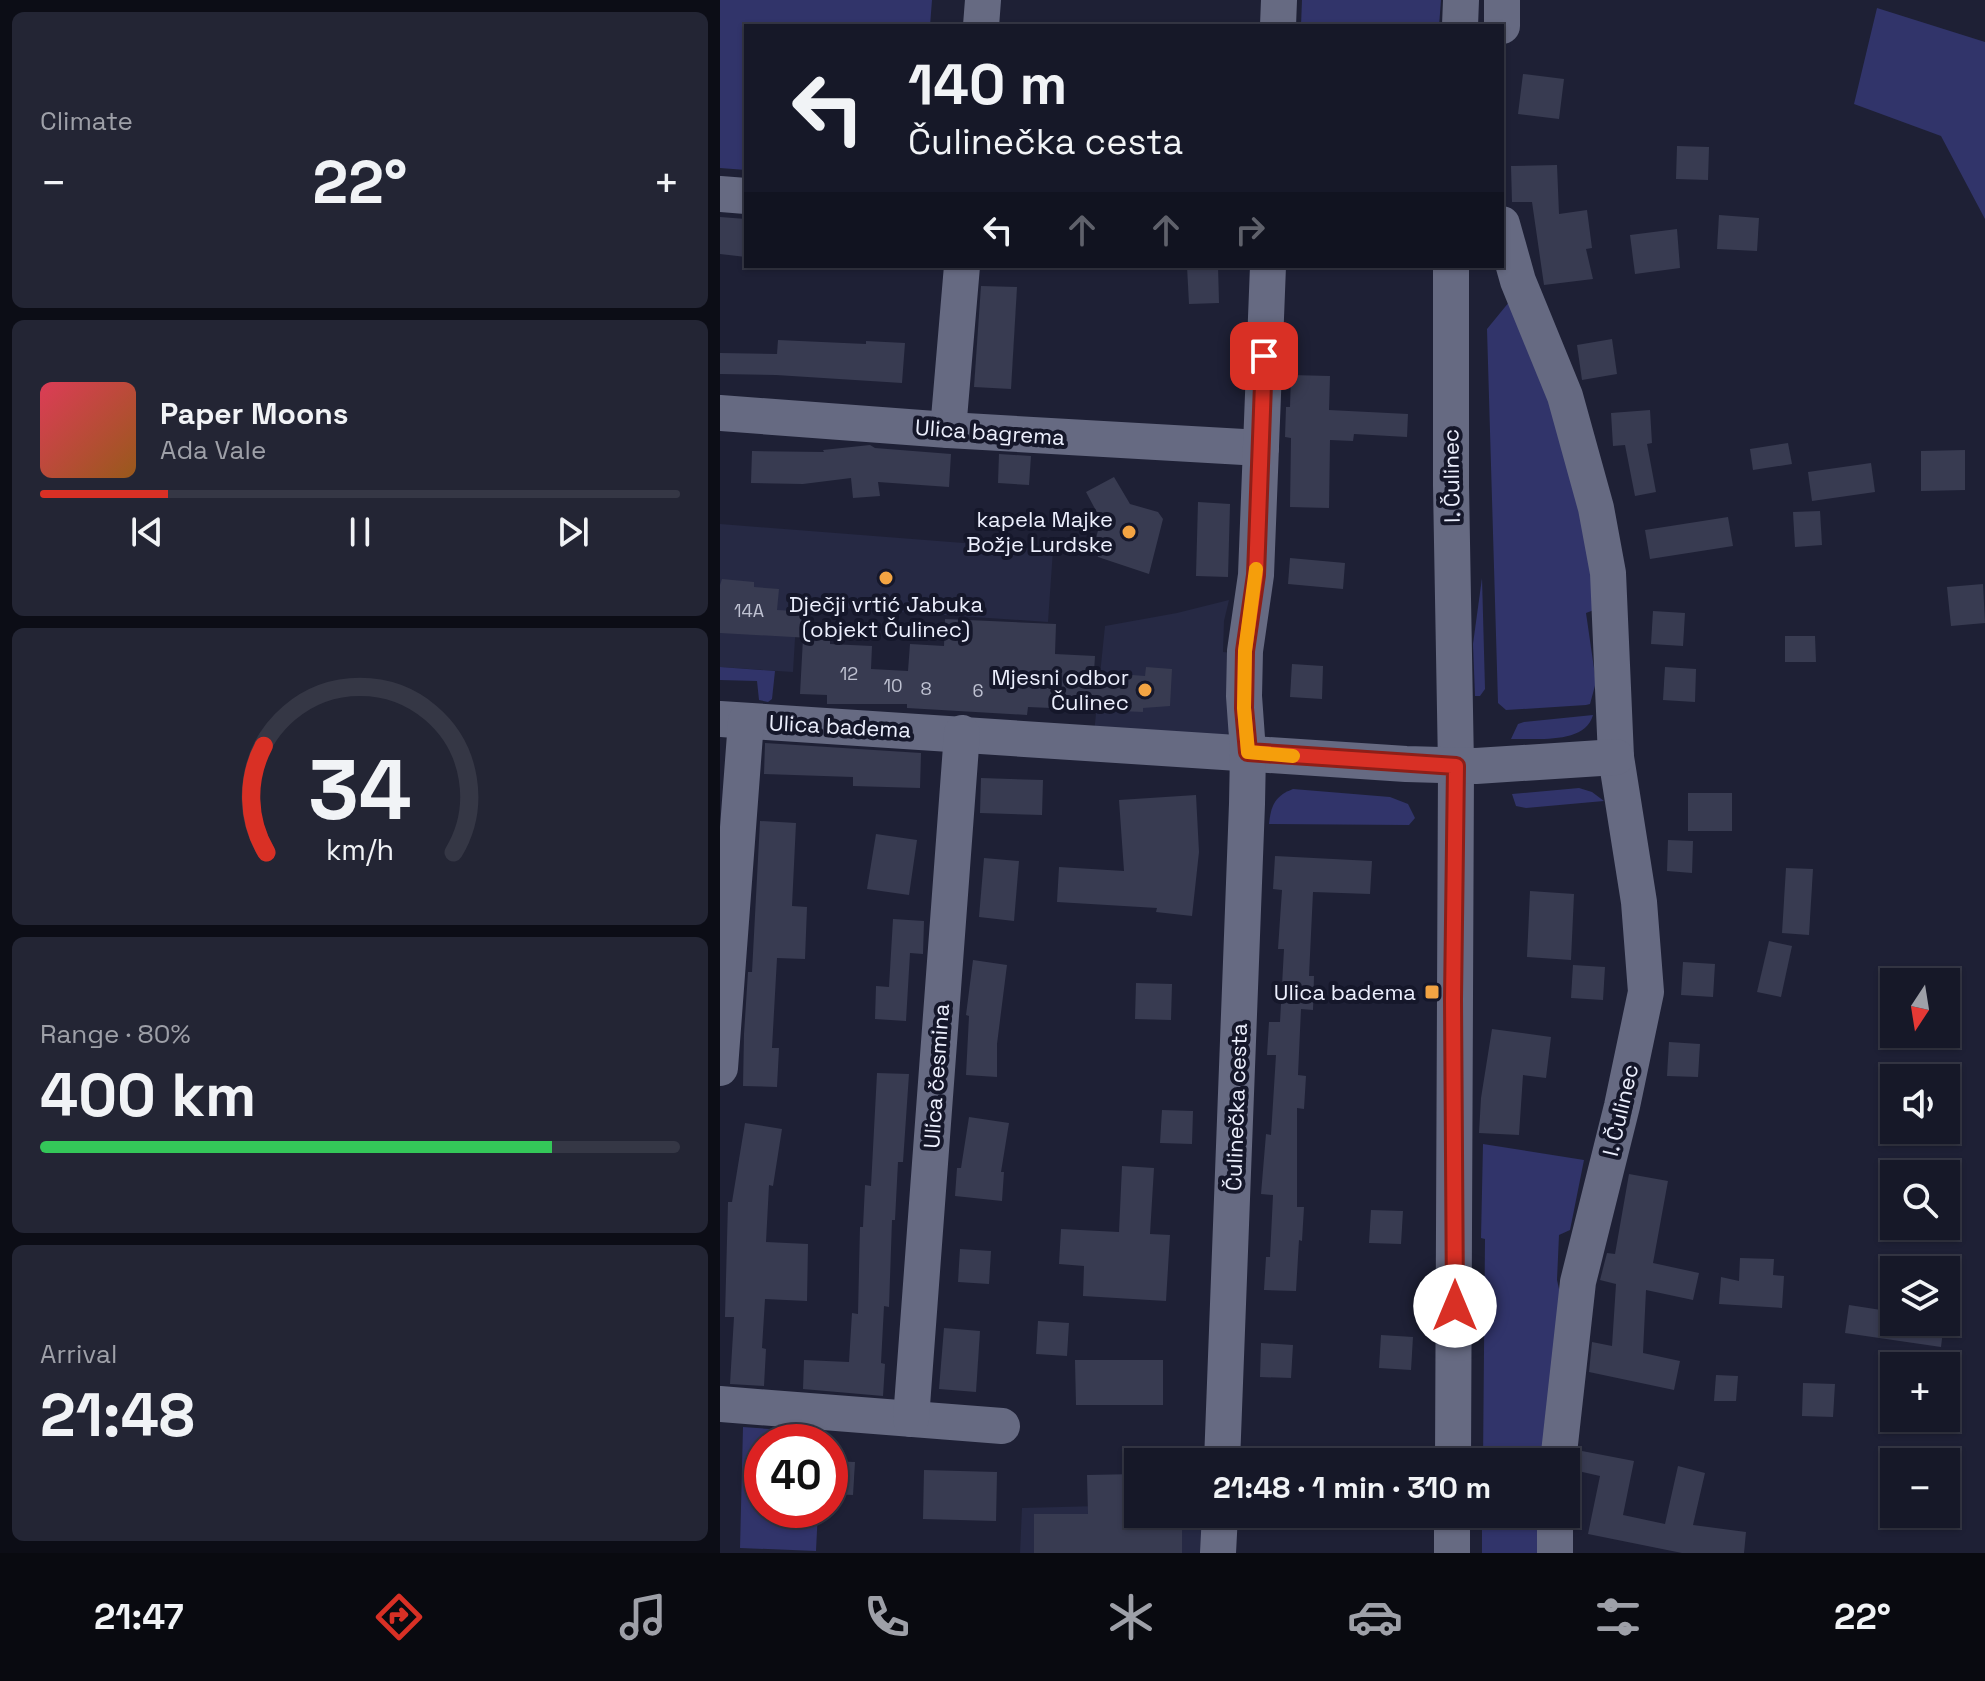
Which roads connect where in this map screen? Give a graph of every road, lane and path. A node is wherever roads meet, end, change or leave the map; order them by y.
1 (983, 0) edge
2 (1279, 0) edge
3 (1461, 0) edge
4 (1502, 0) edge
5 (981, 24) edge
6 (1278, 24) edge
7 (1460, 24) edge
8 (1502, 24) edge
9 (720, 194) edge
10 (744, 196) edge
11 (1504, 231) edge
12 (962, 268) edge
13 (1268, 268) edge
14 (1451, 268) edge
15 (720, 413) edge
16 (948, 430) junction
17 (1261, 448) junction
18 (733, 720) edge
19 (962, 733) junction
20 (1248, 752) junction
21 (1616, 757) junction
22 (1456, 766) junction
23 (720, 1068) edge
24 (720, 1404) edge
25 (911, 1419) junction
26 (1002, 1426) dead end
27 (1223, 1448) edge
28 (1453, 1448) edge
29 (1560, 1448) edge
30 (1219, 1528) edge
31 (1452, 1528) edge
32 (1555, 1528) edge
33 (1218, 1553) edge
34 (1452, 1553) edge
35 (1555, 1553) edge

1 - 5 street
2 - 6 street
3 - 7 street
4 - 8 street
9 - 10 street
11 - 21 street, I. Čulinec
12 - 16 street
13 - 17 street, Čulinečka cesta
14 - 22 street, I. Čulinec
15 - 16 street, Ulica bagrema
16 - 17 street, Ulica bagrema
17 - 20 street, Čulinečka cesta
18 - 19 street, Ulica badema
18 - 23 street
19 - 20 street, Ulica badema
19 - 25 street, Ulica česmina
20 - 22 street
20 - 27 street, Čulinečka cesta
21 - 22 street
21 - 29 street, I. Čulinec
22 - 28 street, I. Čulinec
24 - 25 street
25 - 26 street
30 - 33 street
31 - 34 street
32 - 35 street

